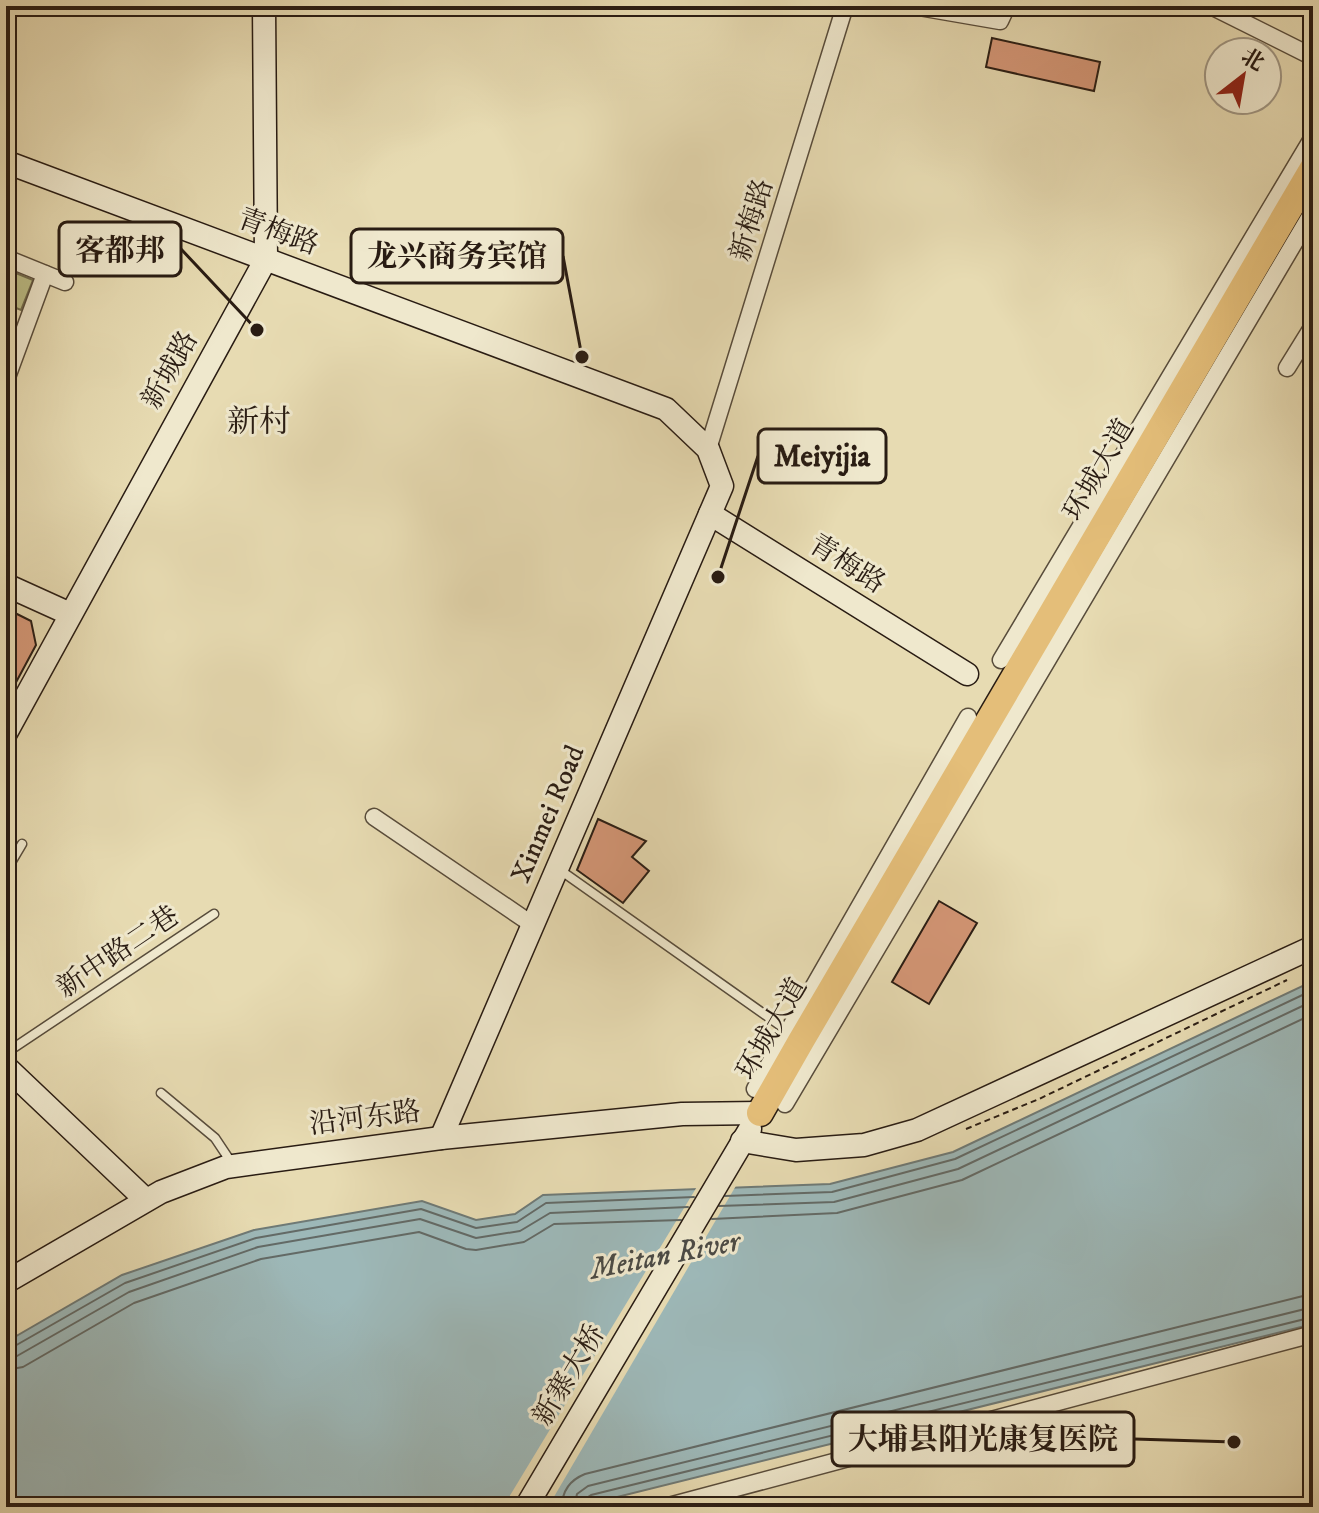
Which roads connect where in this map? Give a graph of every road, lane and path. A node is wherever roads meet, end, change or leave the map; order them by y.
1 (264, 6) edge
2 (845, 6) edge
3 (913, 6) edge
4 (1007, 6) edge
5 (1211, 6) edge
6 (1313, 57) edge
7 (1313, 137) edge
8 (6, 162) edge
9 (1313, 168) edge
10 (1313, 185) edge
11 (1313, 211) edge
12 (6, 258) edge
13 (266, 259) junction
14 (45, 274) junction
15 (65, 282) dead end
16 (1313, 326) edge
17 (1287, 368) dead end
18 (6, 380) edge
19 (708, 449) junction
20 (710, 514) junction
21 (6, 585) edge
22 (70, 614) junction
23 (1001, 660) dead end
24 (967, 674) dead end
25 (968, 717) dead end
26 (6, 733) edge
27 (374, 817) dead end
28 (22, 844) dead end
29 (558, 868) junction
30 (6, 871) edge
31 (214, 914) dead end
32 (533, 925) junction
33 (1313, 947) edge
34 (788, 1031) junction
35 (6, 1053) edge
36 (6, 1067) edge
37 (161, 1093) dead end
38 (767, 1102) junction
39 (441, 1138) junction
40 (740, 1145) junction
41 (234, 1166) junction
42 (146, 1200) junction
43 (6, 1282) edge
44 (1313, 1334) edge
45 (526, 1507) edge
46 (665, 1507) edge

1 - 13 main road, 新城路
2 - 19 street, 新梅路
3 - 4 street
5 - 6 street
7 - 23 street
8 - 13 main road, 青梅路
9 - 38 main road, 环城大道
10 - 38 main road, 环城大道
11 - 38 street
12 - 14 street
13 - 19 main road, 青梅路
13 - 22 main road, 新城路
14 - 15 street
14 - 18 street
16 - 17 street
19 - 20 main road, 青梅路
20 - 24 main road, 青梅路
20 - 29 main road, Xinmei Road
21 - 22 main road
22 - 26 main road, 新城路
25 - 34 street
27 - 32 street
28 - 30 lane
29 - 32 main road, Xinmei Road
29 - 34 lane
31 - 35 lane, 新中路二巷
32 - 39 main road, Xinmei Road
33 - 40 main road
34 - 38 street
36 - 42 main road
37 - 41 lane
38 - 39 main road, 沿河东路
38 - 40 main road, 新寨大桥
39 - 41 main road, 沿河东路
40 - 45 main road, 新寨大桥
41 - 42 main road, 沿河东路
42 - 43 main road, 沿河东路
44 - 46 street

